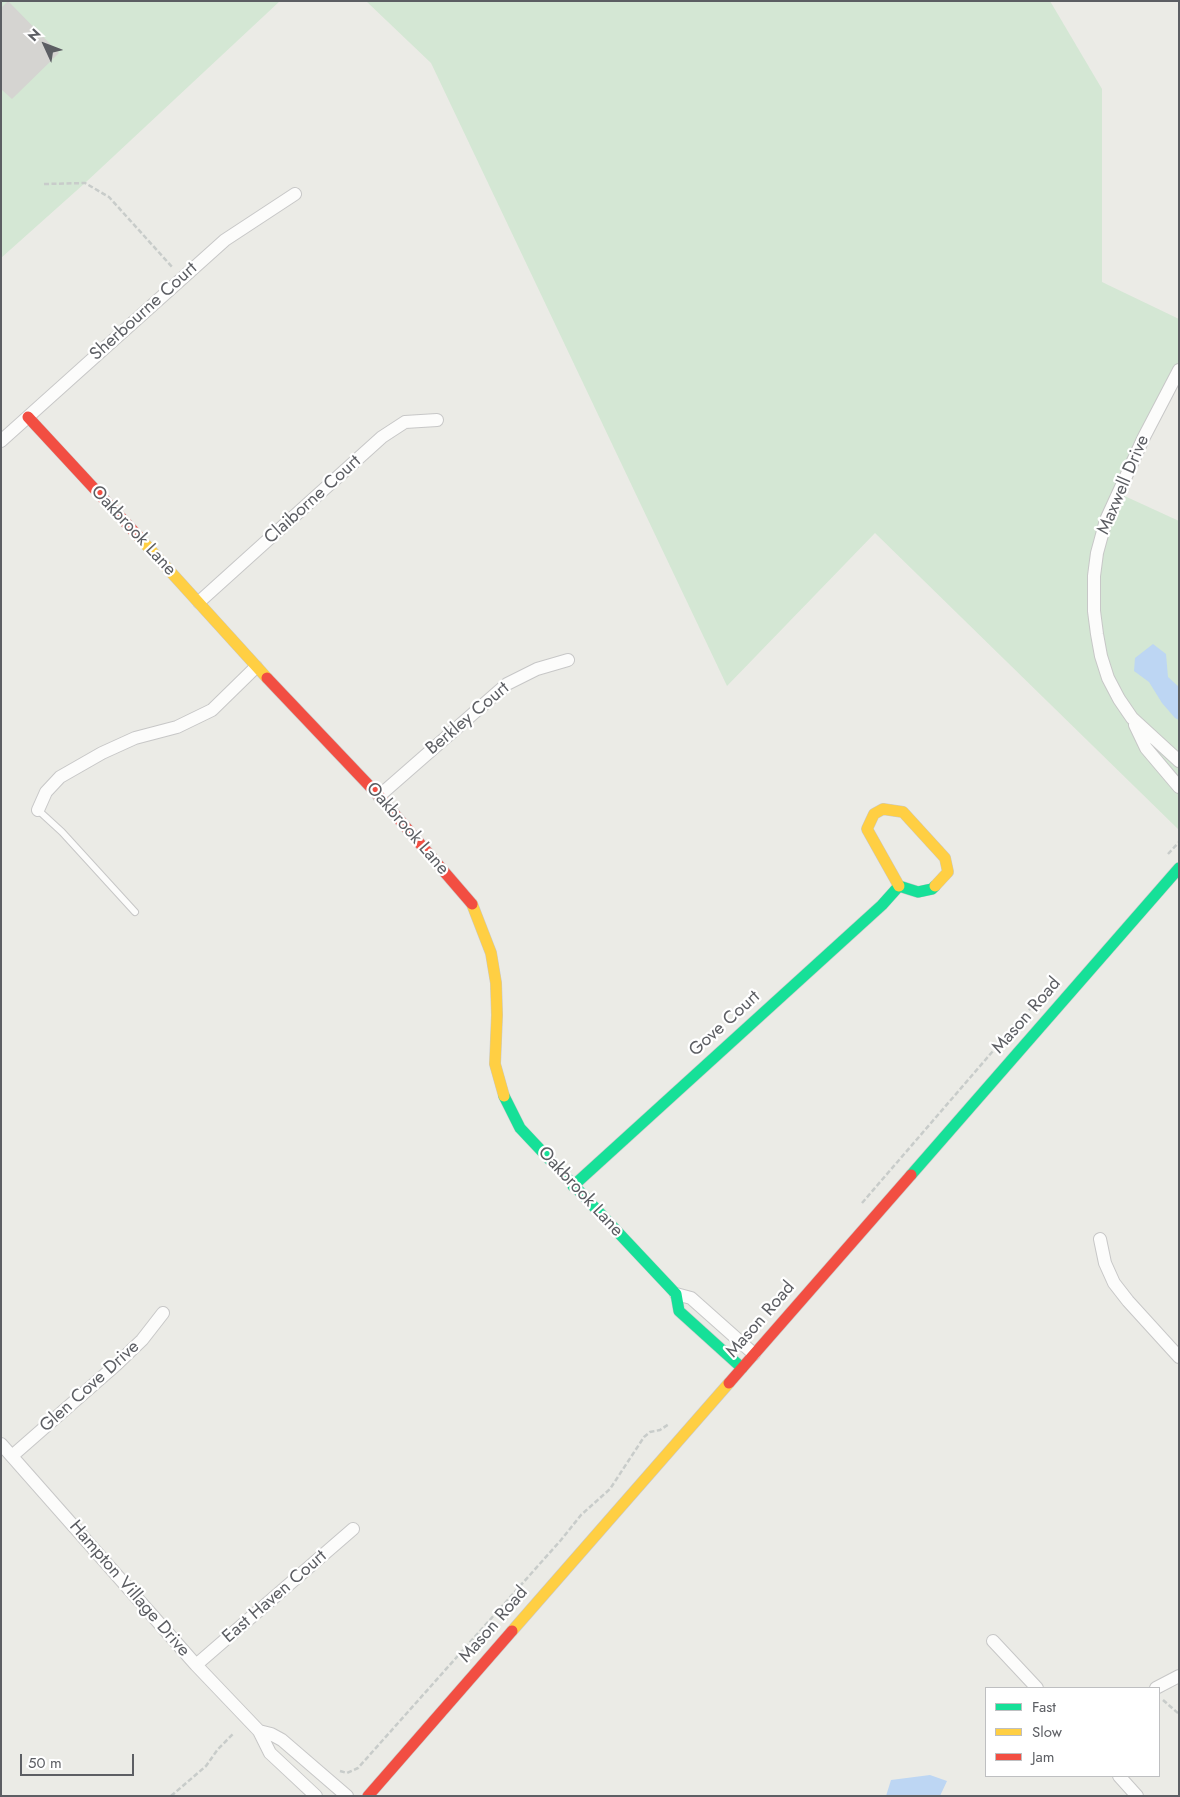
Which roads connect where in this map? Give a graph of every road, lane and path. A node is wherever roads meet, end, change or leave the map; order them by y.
1 (44, 184) dead end
2 (295, 194) dead end
3 (182, 278) junction
4 (1179, 370) edge
5 (28, 417) junction
6 (437, 420) dead end
7 (1, 441) edge
8 (199, 602) junction
9 (568, 660) dead end
10 (256, 667) junction
11 (1132, 718) junction
12 (1179, 761) edge
13 (1179, 787) edge
14 (379, 796) junction
15 (38, 810) joint
16 (1179, 868) edge
17 (899, 886) junction
18 (135, 912) dead end
19 (574, 1186) junction
20 (1100, 1239) dead end
21 (676, 1294) junction
22 (163, 1313) dead end
23 (754, 1354) junction
24 (1179, 1357) edge
25 (742, 1368) junction
26 (669, 1424) dead end
27 (1, 1444) edge
28 (12, 1456) junction
29 (353, 1529) dead end
30 (993, 1641) dead end
31 (196, 1665) junction
32 (1179, 1676) edge
33 (1036, 1687) edge
34 (1158, 1687) edge
35 (1160, 1696) edge
36 (1179, 1714) edge
37 (259, 1731) junction
38 (233, 1734) dead end
39 (338, 1770) dead end
40 (1120, 1777) edge
41 (171, 1796) edge
42 (316, 1796) edge
43 (348, 1796) edge
44 (368, 1796) edge
45 (1137, 1796) edge

1 - 3 path
2 - 3 street, Sherbourne Court
3 - 5 street, Sherbourne Court
4 - 11 street, Maxwell Drive
5 - 7 street, Sherbourne Court
5 - 8 street, Oakbrook Lane
6 - 8 street, Claiborne Court
8 - 10 street, Oakbrook Lane
9 - 14 street, Berkley Court
10 - 14 street, Oakbrook Lane
10 - 15 street
11 - 12 street, Maxwell Drive
11 - 13 street, Maxwell Drive
14 - 19 street, Oakbrook Lane
15 - 18 lane
16 - 23 street, Mason Road
17 - 17 street
17 - 19 street, Gove Court
19 - 21 street, Oakbrook Lane
20 - 24 street
21 - 23 street, Oakbrook Lane
21 - 25 street, Oakbrook Lane
22 - 28 street, Glen Cove Drive
23 - 25 street, Mason Road
25 - 44 street, Mason Road
26 - 39 path
27 - 28 street, Hampton Village Drive
28 - 31 street, Hampton Village Drive
29 - 31 street, East Haven Court
30 - 33 street
31 - 37 street, Hampton Village Drive
32 - 34 street
35 - 36 path
37 - 42 street, Hampton Village Drive
37 - 43 street, Hampton Village Drive
38 - 41 path
40 - 45 street

